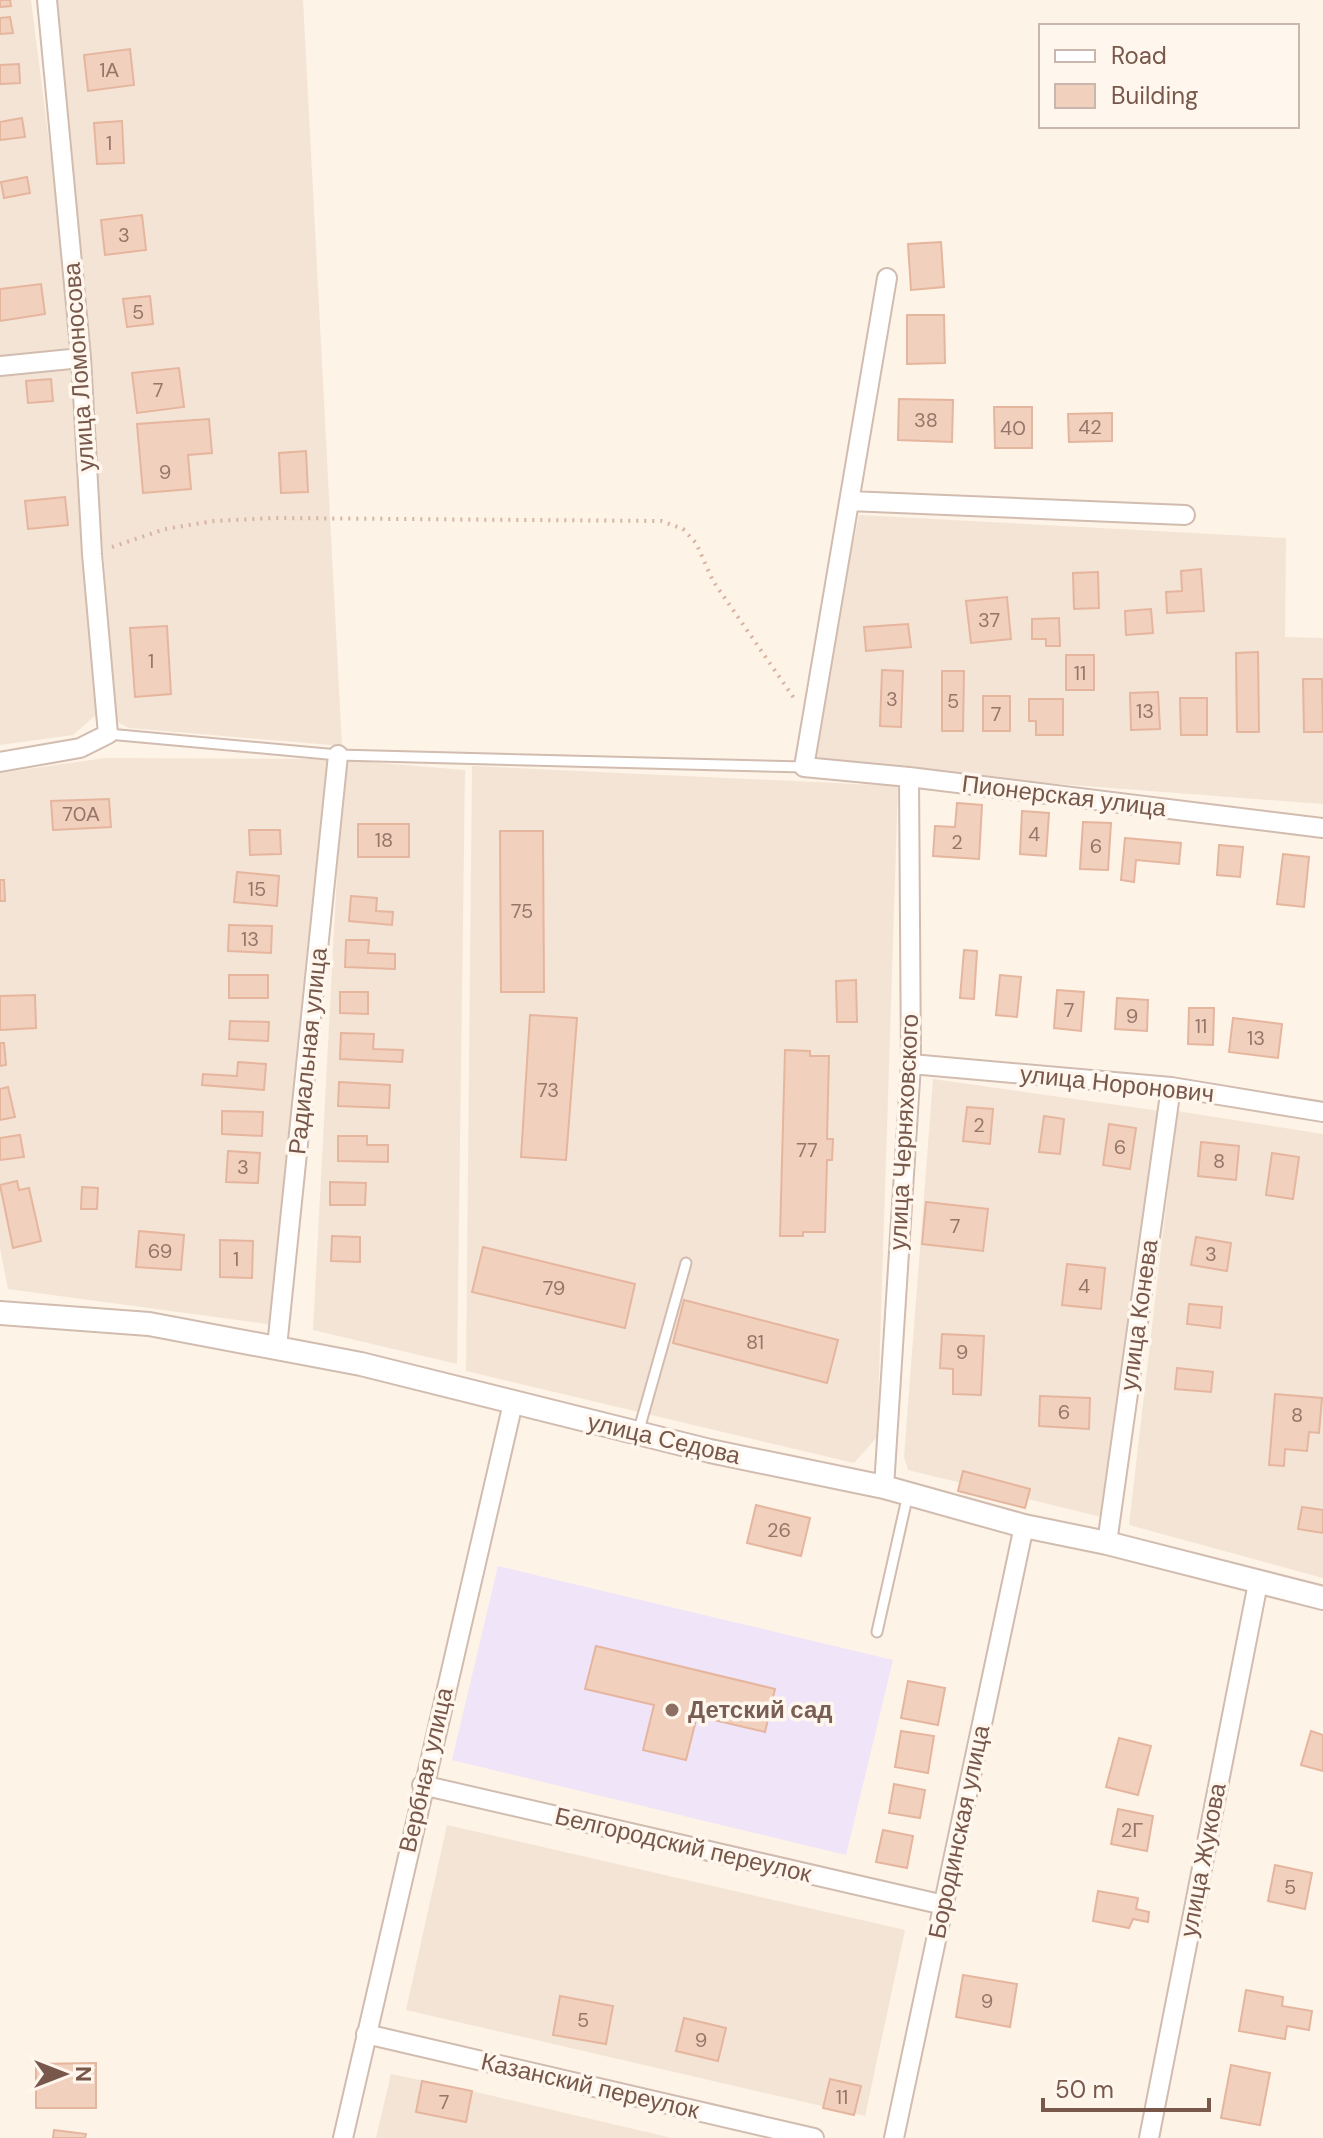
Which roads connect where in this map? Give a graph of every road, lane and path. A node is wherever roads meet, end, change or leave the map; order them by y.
1 (47, 0) edge
2 (887, 278) dead end
3 (81, 358) junction
4 (0, 366) edge
5 (849, 501) junction
6 (1185, 515) dead end
7 (92, 554) junction
8 (811, 723) junction
9 (108, 734) junction
10 (338, 755) junction
11 (0, 762) edge
12 (804, 767) junction
13 (909, 777) junction
14 (1323, 828) edge
15 (911, 1064) junction
16 (1171, 1087) junction
17 (1323, 1112) edge
18 (686, 1263) dead end
19 (0, 1313) edge
20 (277, 1347) junction
21 (513, 1403) junction
22 (638, 1433) junction
23 (884, 1487) junction
24 (908, 1494) junction
25 (1024, 1526) junction
26 (1107, 1543) junction
27 (1258, 1583) junction
28 (1323, 1598) edge
29 (877, 1632) dead end
30 (422, 1785) junction
31 (944, 1905) junction
32 (366, 2034) junction
33 (343, 2138) edge
34 (814, 2138) edge
35 (894, 2138) edge
36 (1149, 2138) edge

1 - 3 street, улица Ломоносова
2 - 5 street
3 - 4 street
3 - 7 street, улица Ломоносова
5 - 6 street
5 - 8 street
7 - 8 path
7 - 9 street, улица Ломоносова
8 - 12 street
9 - 10 lane
9 - 11 street
10 - 12 lane
10 - 20 street, Радиальная улица
12 - 13 street, Пионерская улица
13 - 14 street, Пионерская улица
13 - 15 street, улица Черняховского
15 - 16 street, улица Норонович
15 - 23 street, улица Черняховского
16 - 17 street, улица Норонович
16 - 26 street, улица Конева
18 - 22 lane
19 - 20 street, улица Седова
20 - 21 street, улица Седова
21 - 22 street, улица Седова
21 - 30 street, Вербная улица
22 - 23 street, улица Седова
23 - 24 street, улица Седова
24 - 25 street, улица Седова
24 - 29 lane
25 - 26 street, улица Седова
25 - 31 street, Бородинская улица
26 - 27 street, улица Седова
27 - 28 street, улица Седова
27 - 36 street, улица Жукова
30 - 31 street, Белгородский переулок
30 - 32 street, Вербная улица
31 - 35 street, Бородинская улица
32 - 33 street, Вербная улица
32 - 34 street, Казанский переулок

